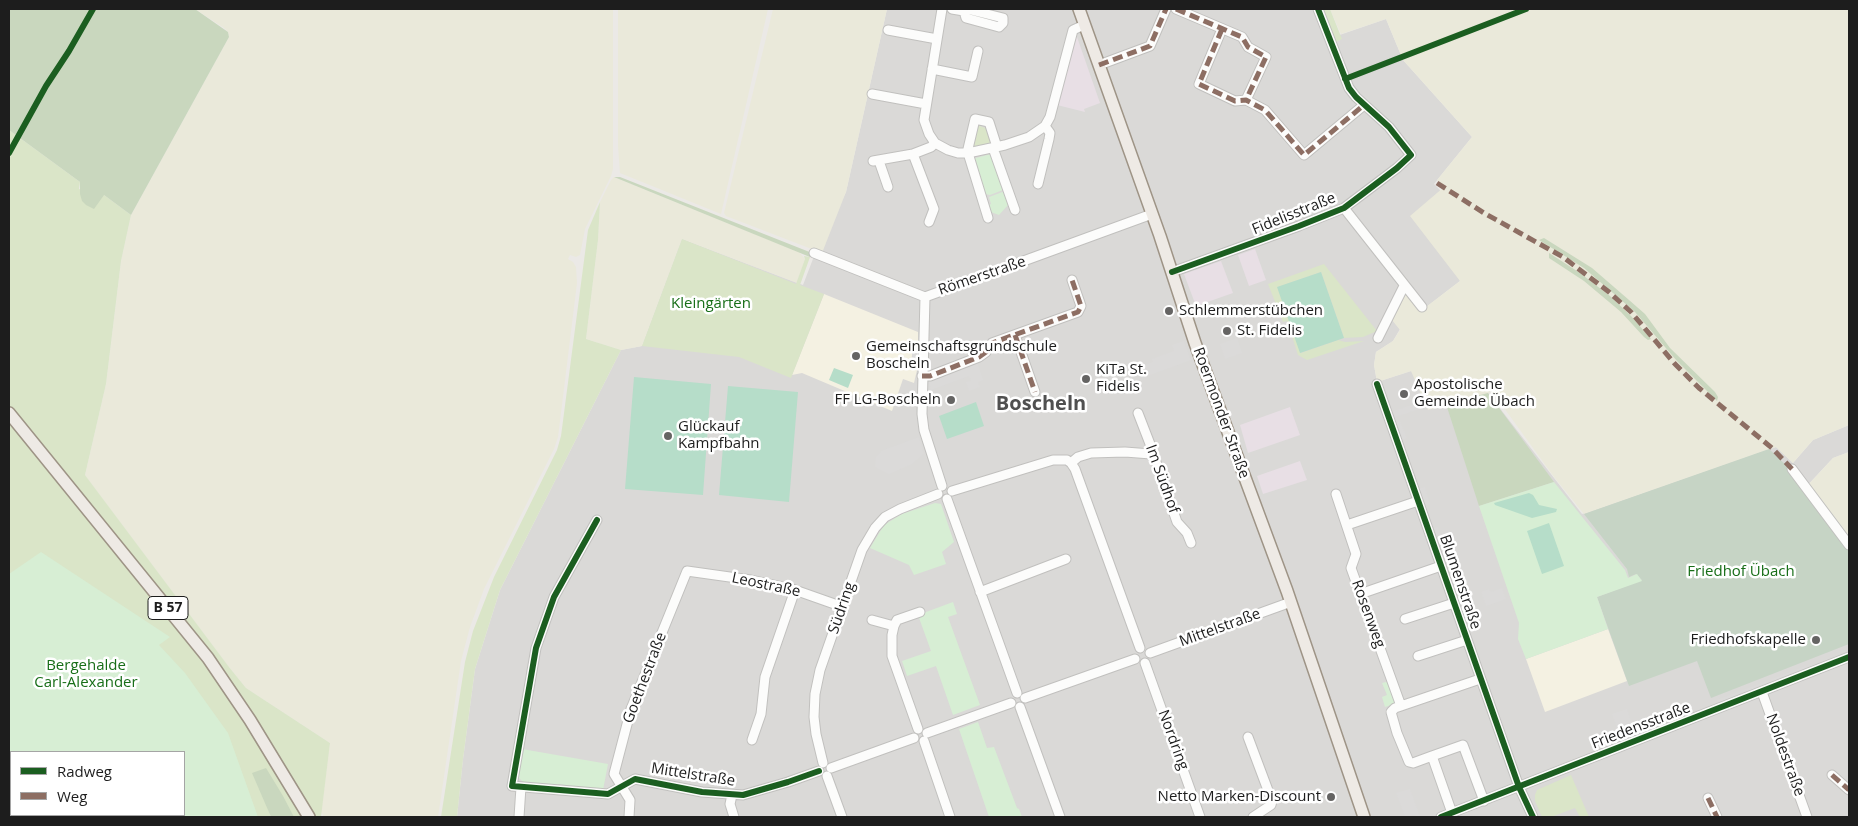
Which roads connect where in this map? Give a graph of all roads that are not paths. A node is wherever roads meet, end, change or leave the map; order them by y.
1 (942, 9) edge
2 (952, 9) edge
3 (1079, 9) edge
4 (1166, 9) edge
5 (1176, 9) edge
6 (1318, 9) edge
7 (964, 11) dead end
8 (1084, 25) junction
9 (1222, 29) junction
10 (888, 30) dead end
11 (937, 39) junction
12 (978, 51) dead end
13 (1099, 65) junction
14 (932, 69) junction
15 (872, 94) dead end
16 (1246, 100) junction
17 (926, 104) junction
18 (1364, 105) junction
19 (1045, 126) junction
20 (935, 143) junction
21 (995, 148) junction
22 (967, 153) junction
23 (913, 154) junction
24 (1038, 184) dead end
25 (888, 187) dead end
26 (1344, 208) junction
27 (1014, 210) dead end
28 (1152, 214) junction
29 (988, 218) dead end
30 (929, 222) dead end
31 (814, 252) dead end
32 (1172, 272) junction
33 (1072, 280) dead end
34 (1404, 286) junction
35 (924, 297) junction
36 (1422, 307) dead end
37 (1015, 335) junction
38 (1378, 338) dead end
39 (922, 376) junction
40 (1377, 384) dead end
41 (1034, 392) dead end
42 (9, 413) edge
43 (1138, 413) dead end
44 (1151, 454) junction
45 (1072, 463) junction
46 (1792, 468) dead end
47 (940, 490) junction
48 (1336, 494) dead end
49 (949, 495) junction
50 (1418, 500) junction
51 (597, 520) dead end
52 (1347, 524) junction
53 (1191, 543) dead end
54 (1849, 546) edge
55 (1066, 559) dead end
56 (1441, 566) junction
57 (687, 571) joint
58 (795, 590) junction
59 (980, 592) junction
60 (1360, 594) junction
61 (1290, 602) junction
62 (1454, 603) junction
63 (843, 607) junction
64 (920, 612) dead end
65 (1405, 619) dead end
66 (872, 620) dead end
67 (894, 626) junction
68 (1466, 640) junction
69 (1140, 648) junction
70 (1150, 653) junction
71 (1418, 656) dead end
72 (1849, 657) edge
73 (1135, 658) junction
74 (1145, 664) junction
75 (1480, 679) junction
76 (1762, 692) junction
77 (1017, 693) junction
78 (1025, 698) junction
79 (1016, 705) junction
80 (1401, 706) junction
81 (918, 729) junction
82 (925, 737) junction
83 (1248, 737) dead end
84 (914, 738) junction
85 (752, 740) dead end
86 (1432, 756) junction
87 (821, 767) junction
88 (829, 772) junction
89 (1832, 775) dead end
90 (621, 786) junction
91 (521, 787) junction
92 (1519, 787) junction
93 (1849, 790) edge
94 (732, 795) junction
95 (1708, 798) dead end
96 (1484, 801) junction
97 (1452, 813) junction
98 (309, 817) edge
99 (518, 817) edge
100 (630, 817) edge
101 (734, 817) edge
102 (842, 817) edge
103 (950, 817) edge
104 (1060, 817) edge
105 (1200, 817) edge
106 (1253, 817) edge
107 (1364, 817) edge
108 (1442, 817) edge
109 (1533, 817) edge
110 (1717, 817) edge
111 (1808, 817) edge

1 - 11 street
2 - 7 street
3 - 8 main road, Roermonder Straße
4 - 13 street
5 - 9 street
6 - 18 street
8 - 13 main road, Roermonder Straße
8 - 19 street
9 - 16 street
9 - 16 street
10 - 11 street
11 - 14 street
12 - 14 street
13 - 28 main road, Roermonder Straße
14 - 17 street
15 - 17 street
16 - 18 street
17 - 20 street
18 - 26 street, Fidelisstraße
19 - 21 street
19 - 24 street
20 - 22 street
20 - 23 street
21 - 22 street
21 - 22 street
21 - 27 street
22 - 29 street
23 - 25 street
23 - 30 street
26 - 32 street, Fidelisstraße
26 - 34 street, Fidelisstraße
28 - 32 main road, Roermonder Straße
28 - 35 street, Römerstraße
31 - 35 street, Römerstraße
32 - 61 main road, Roermonder Straße
33 - 37 street
34 - 36 street, Fidelisstraße
34 - 38 street
35 - 39 street
37 - 39 street
37 - 41 street
39 - 47 street
40 - 50 street, Blumenstraße
42 - 98 main road, B 57
43 - 44 street, Im Südhof
44 - 45 street
44 - 53 street, Im Südhof
45 - 49 street
45 - 69 street
46 - 54 street
47 - 49 street
47 - 63 street, Südring
48 - 52 street, Rosenweg
49 - 59 street
50 - 52 street
50 - 56 street, Blumenstraße
51 - 91 street
52 - 60 street, Rosenweg
55 - 59 street
56 - 60 street
56 - 62 street, Blumenstraße
57 - 58 street, Leostraße
57 - 90 street, Goethestraße
58 - 63 street, Leostraße
58 - 85 street
59 - 77 street
60 - 80 street, Rosenweg
61 - 70 street, Mittelstraße
61 - 107 main road, Roermonder Straße
62 - 65 street
62 - 68 street, Blumenstraße
63 - 87 street, Südring
64 - 67 street
66 - 67 street
67 - 81 street
68 - 71 street
68 - 75 street, Blumenstraße
69 - 70 street
69 - 73 street
70 - 74 street
72 - 76 street, Friedensstraße
73 - 74 street
73 - 78 street
74 - 105 street, Nordring
75 - 80 street
75 - 92 street, Blumenstraße
76 - 92 street, Friedensstraße
76 - 111 street, Noldestraße
77 - 78 street
77 - 79 street
78 - 79 street
79 - 82 street
79 - 104 street
80 - 86 street
81 - 82 street
81 - 84 street
82 - 84 street
82 - 103 street
83 - 106 street
84 - 88 street
86 - 96 street
86 - 97 street
87 - 88 street
87 - 94 street, Mittelstraße
88 - 102 street
89 - 93 street
90 - 91 street, Mittelstraße
90 - 94 street, Mittelstraße
90 - 100 street, Goethestraße
91 - 99 street
92 - 96 street, Friedensstraße
92 - 109 street, Blumenstraße
94 - 101 street
95 - 110 street
96 - 97 street, Friedensstraße
97 - 108 street, Friedensstraße

